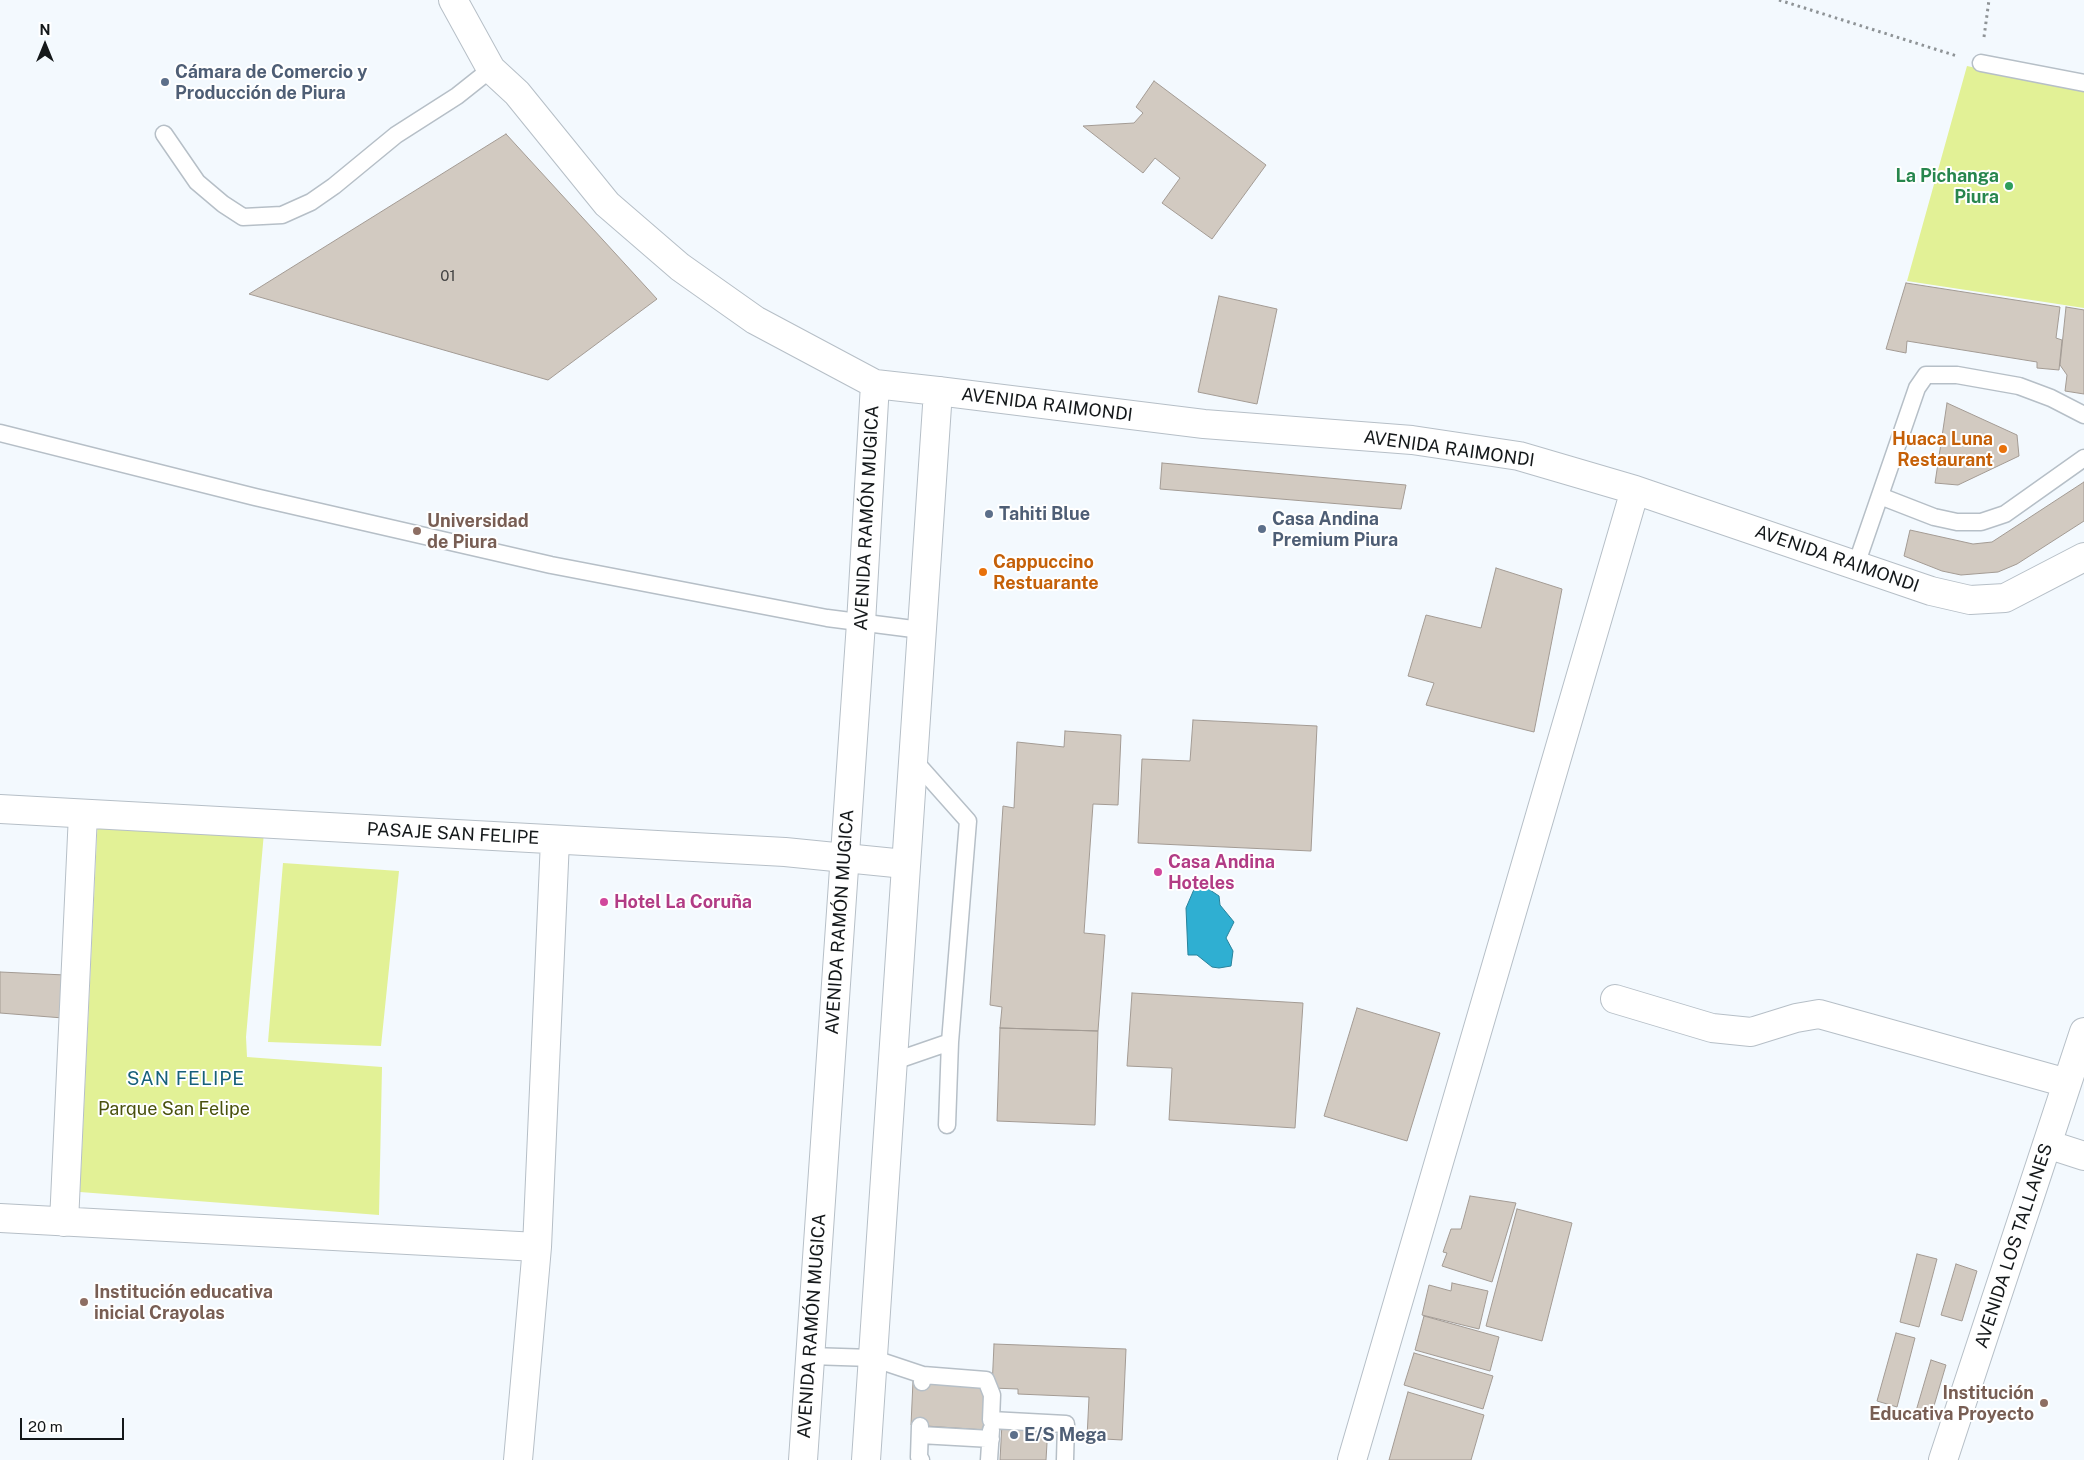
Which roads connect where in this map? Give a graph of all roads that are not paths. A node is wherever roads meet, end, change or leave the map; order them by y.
1 (453, 0) edge
2 (1981, 63) road end
3 (491, 69) junction
4 (2084, 83) edge
5 (164, 134) dead end
6 (875, 384) junction
7 (938, 391) junction
8 (2084, 414) edge
9 (0, 432) edge
10 (2084, 458) edge
11 (1635, 490) junction
12 (1880, 496) junction
13 (2084, 557) edge
14 (1856, 565) junction
15 (861, 623) junction
16 (921, 630) junction
17 (912, 758) junction
18 (0, 809) edge
19 (83, 814) junction
20 (555, 840) junction
21 (844, 859) junction
22 (906, 864) junction
23 (1615, 999) dead end
24 (2084, 1032) edge
25 (950, 1042) junction
26 (892, 1062) junction
27 (2067, 1083) junction
28 (948, 1125) dead end
29 (2047, 1144) junction
30 (2084, 1156) edge
31 (0, 1218) edge
32 (64, 1222) junction
33 (537, 1247) junction
34 (810, 1356) junction
35 (872, 1358) junction
36 (991, 1420) junction
37 (991, 1439) junction
38 (918, 1459) edge
39 (518, 1460) edge
40 (803, 1460) edge
41 (866, 1460) edge
42 (989, 1460) edge
43 (1065, 1460) edge
44 (1352, 1460) edge
45 (1943, 1460) edge

1 - 3 street
2 - 4 lane
3 - 5 lane
3 - 6 street
6 - 7 street, AVENIDA RAIMONDI
6 - 15 street, AVENIDA RAMÓN MUGICA
7 - 11 street, AVENIDA RAIMONDI
7 - 16 street
8 - 12 lane
9 - 15 lane
10 - 12 lane
11 - 14 street, AVENIDA RAIMONDI
11 - 44 street
12 - 14 lane
13 - 14 street, AVENIDA RAIMONDI
15 - 16 lane
15 - 21 street, AVENIDA RAMÓN MUGICA
16 - 17 street
17 - 22 street
17 - 25 lane
18 - 19 street, PASAJE SAN FELIPE
19 - 20 street, PASAJE SAN FELIPE
19 - 32 street
20 - 21 street, PASAJE SAN FELIPE
20 - 33 street
21 - 22 street, PASAJE SAN FELIPE
21 - 34 street, AVENIDA RAMÓN MUGICA
22 - 26 street
23 - 27 street
24 - 27 street, AVENIDA LOS TALLANES
25 - 26 lane
25 - 28 lane
26 - 35 street
27 - 29 street, AVENIDA LOS TALLANES
29 - 30 street
29 - 45 street, AVENIDA LOS TALLANES
31 - 32 street
32 - 33 street
33 - 39 street
34 - 35 lane
34 - 40 street, AVENIDA RAMÓN MUGICA
35 - 36 lane
35 - 41 street
36 - 37 lane
36 - 43 lane
37 - 38 lane
37 - 42 lane

